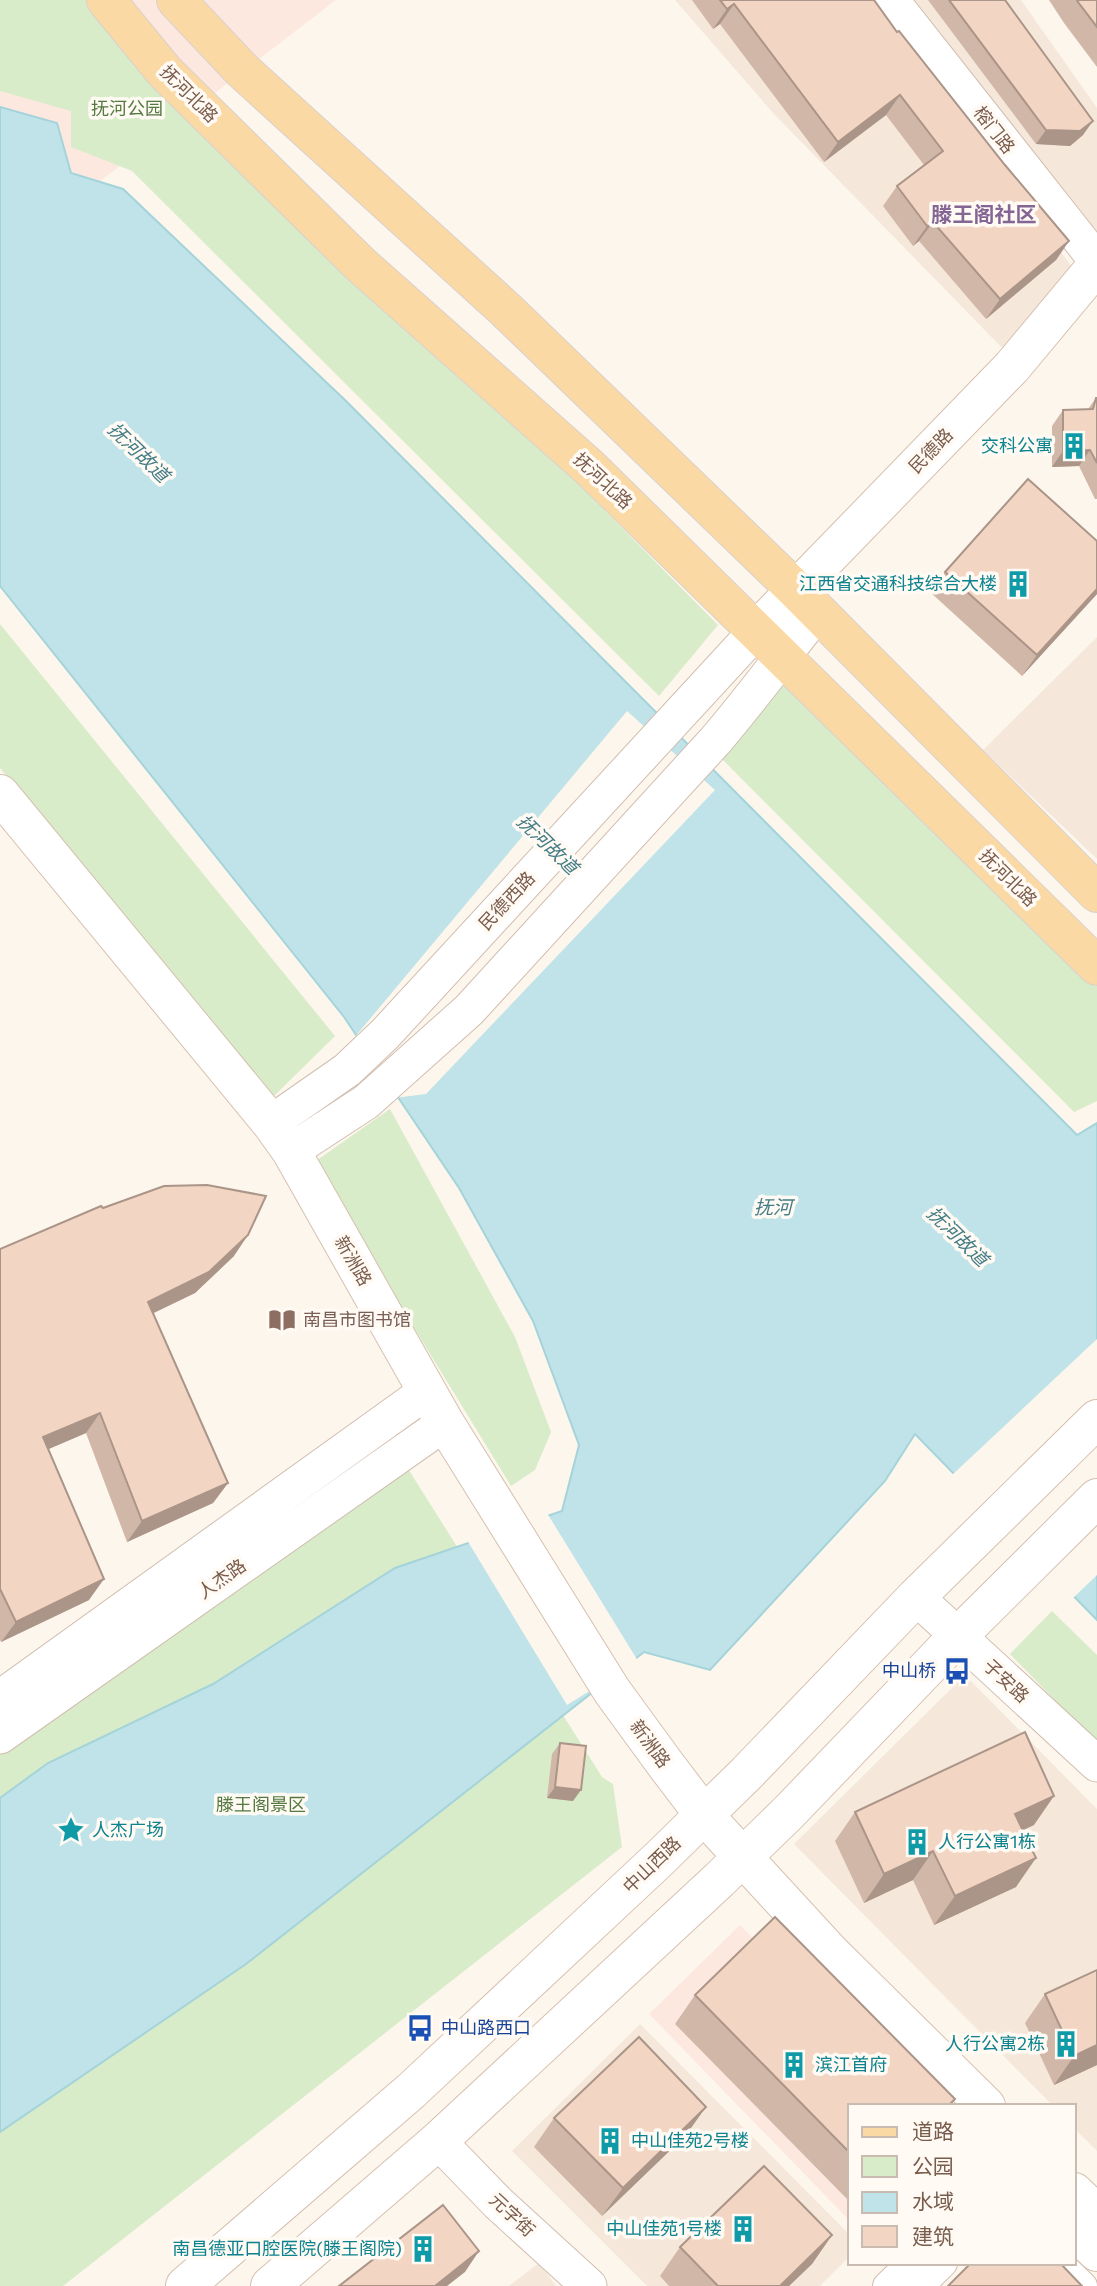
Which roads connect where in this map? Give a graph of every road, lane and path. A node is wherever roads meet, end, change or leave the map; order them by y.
1 (106, 0) edge
2 (176, 0) edge
3 (891, 0) edge
4 (1097, 263) edge
5 (807, 601) junction
6 (769, 643) junction
7 (0, 794) edge
8 (1097, 893) edge
9 (1097, 966) edge
10 (281, 1137) junction
11 (436, 1407) junction
12 (1097, 1419) edge
13 (1097, 1498) edge
14 (916, 1597) junction
15 (958, 1636) junction
16 (0, 1698) edge
17 (0, 1736) edge
18 (1097, 1764) edge
19 (704, 1815) junction
20 (743, 1858) junction
21 (948, 2104) edge
22 (984, 2104) edge
23 (439, 2141) junction
24 (1076, 2194) edge
25 (1097, 2214) edge
26 (1076, 2232) edge
27 (1097, 2252) edge
28 (909, 2265) edge
29 (941, 2265) edge
30 (1061, 2265) edge
31 (185, 2286) edge
32 (270, 2286) edge
33 (589, 2286) edge
34 (887, 2286) edge
35 (920, 2286) edge
36 (1083, 2286) edge

1 - 6 main road, 抚河北路
2 - 5 main road
3 - 4 street, 榕门路
4 - 5 main road, 民德路
5 - 6 main road, 民德路
5 - 8 main road
6 - 9 main road, 抚河北路
6 - 10 street, 民德西路
6 - 10 street
7 - 10 main road, 新洲路
10 - 11 main road, 新洲路
11 - 16 street, 人杰路
11 - 17 street, 人杰路
11 - 19 main road, 新洲路
12 - 14 main road, 中山西路
13 - 15 main road
14 - 15 street, 子安路
14 - 19 main road, 中山西路
15 - 18 street, 子安路
15 - 20 main road
19 - 20 main road, 新洲路
19 - 31 main road, 中山西路
20 - 21 main road
20 - 22 main road, 新洲路
20 - 23 main road
23 - 32 main road
23 - 33 street, 元字街
24 - 25 main road
26 - 27 main road
28 - 34 street
29 - 35 street
30 - 36 street

